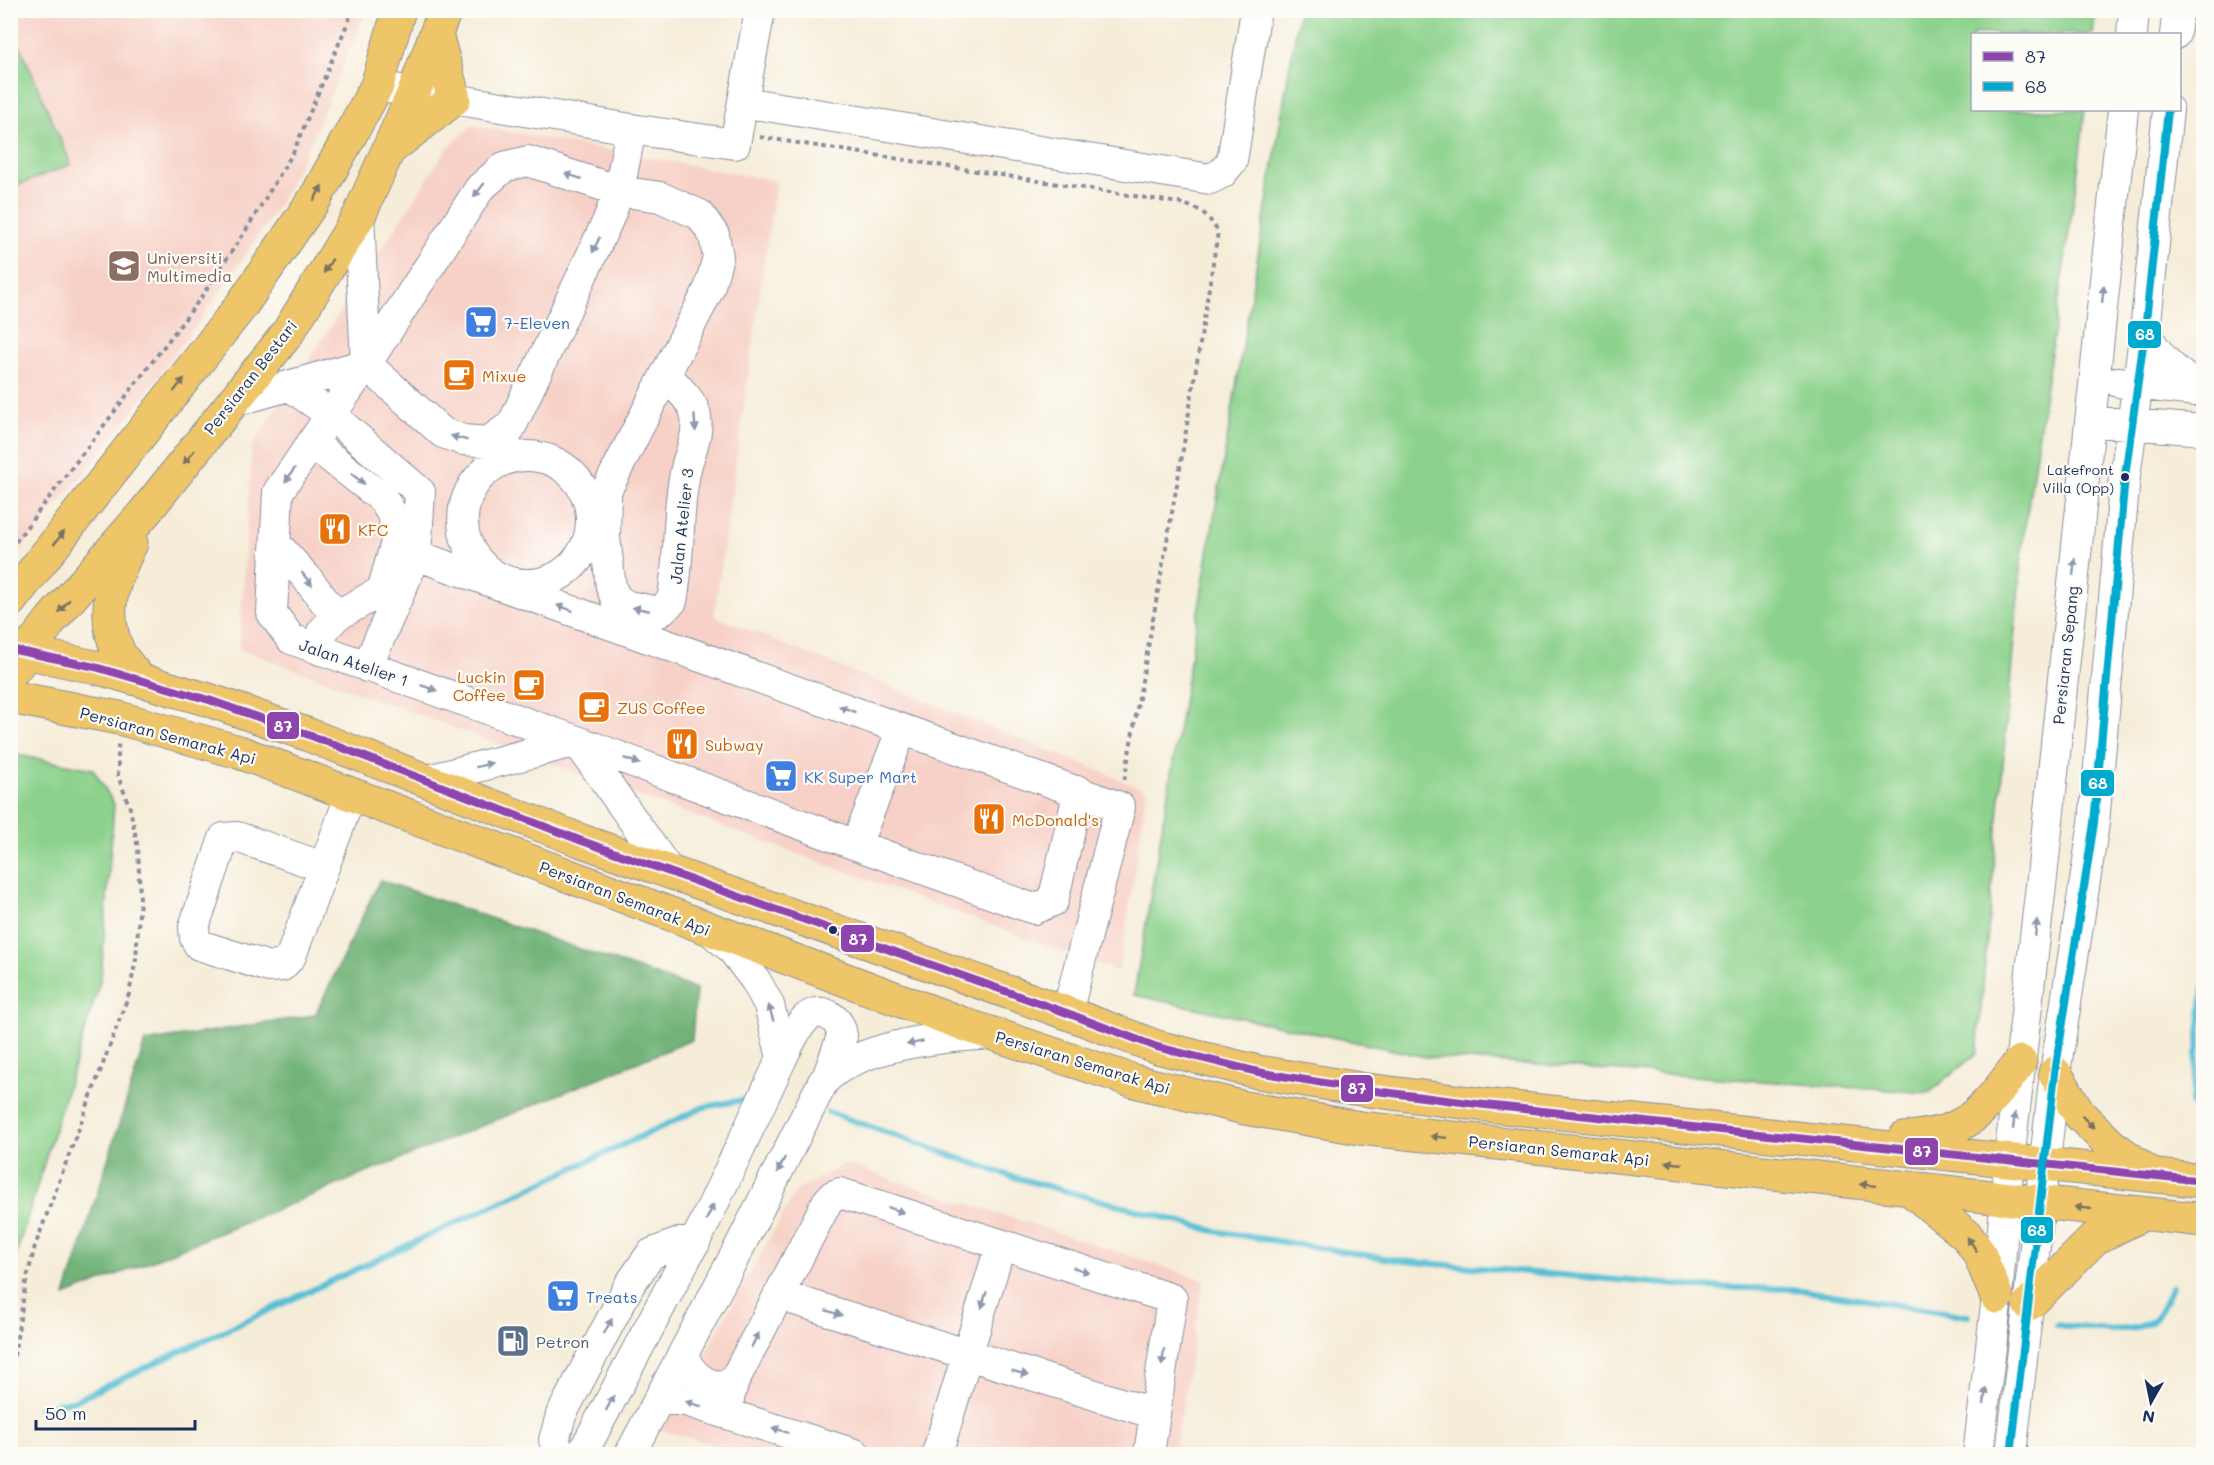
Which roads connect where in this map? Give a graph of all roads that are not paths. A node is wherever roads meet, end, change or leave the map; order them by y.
1 (399, 10) edge
2 (760, 10) edge
3 (1256, 10) edge
4 (2134, 10) edge
5 (2178, 10) edge
6 (441, 22) edge
7 (2132, 33) edge
8 (2175, 33) edge
9 (377, 86) junction
10 (414, 93) junction
11 (454, 99) junction
12 (743, 102) junction
13 (2123, 111) edge
14 (2168, 111) edge
15 (631, 129) junction
16 (387, 151) junction
17 (528, 161) joint
18 (334, 162) junction
19 (619, 191) junction
20 (359, 216) junction
21 (2145, 332) junction
22 (366, 364) junction
23 (666, 374) junction
24 (2094, 380) junction
25 (2138, 383) junction
26 (290, 386) junction
27 (2204, 391) edge
28 (232, 402) junction
29 (331, 415) junction
30 (2090, 421) junction
31 (512, 425) junction
32 (2132, 425) junction
33 (2204, 430) edge
34 (312, 443) junction
35 (488, 468) junction
36 (2125, 476) junction
37 (146, 511) junction
38 (276, 544) junction
39 (416, 555) junction
40 (10, 601) edge
41 (336, 616) junction
42 (320, 650) junction
43 (16, 658) edge
44 (367, 667) junction
45 (139, 679) junction
46 (10, 697) edge
47 (902, 729) junction
48 (577, 741) junction
49 (428, 780) junction
50 (1079, 791) junction
51 (351, 794) junction
52 (856, 845) junction
53 (323, 867) junction
54 (671, 874) junction
55 (710, 930) junction
56 (1067, 1012) junction
57 (994, 1034) junction
58 (782, 1058) junction
59 (2020, 1062) junction
60 (2055, 1073) junction
61 (827, 1078) junction
62 (1876, 1146) junction
63 (2009, 1160) junction
64 (2046, 1164) junction
65 (2153, 1176) junction
66 (2204, 1181) edge
67 (1911, 1190) junction
68 (2006, 1200) junction
69 (2041, 1204) junction
70 (2143, 1214) junction
71 (2204, 1221) edge
72 (695, 1243) junction
73 (1001, 1244) junction
74 (779, 1295) junction
75 (1997, 1297) junction
76 (2029, 1304) junction
77 (683, 1354) junction
78 (967, 1356) junction
79 (734, 1381) junction
80 (659, 1400) junction
81 (728, 1414) junction
82 (1155, 1414) junction
83 (560, 1455) edge
84 (582, 1455) edge
85 (630, 1455) edge
86 (855, 1455) edge
87 (937, 1455) edge
88 (1149, 1455) edge
89 (1978, 1455) edge
90 (2011, 1455) edge

1 - 9 main road
1 - 18 main road
2 - 12 street
3 - 12 street
4 - 7 street
5 - 8 street
6 - 10 main road, Persiaran Bestari
6 - 11 main road
9 - 10 street
9 - 18 main road
10 - 11 street
10 - 16 main road, Persiaran Bestari
11 - 15 street
11 - 16 main road
12 - 15 street
24 -> 13 street, Persiaran Sepang
14 - 21 street
15 - 19 street
16 - 20 main road, Persiaran Bestari
19 -> 17 street, Jalan Atelier 3
17 -> 22 street, Jalan Atelier 1
40 -> 18 main road
19 - 23 street, Jalan Atelier 3
19 -> 31 street
20 - 22 street
20 -> 28 main road, Persiaran Bestari
21 - 25 street
21 - 27 street
22 - 26 street
22 - 29 street, Jalan Atelier 1
31 -> 22 street
23 -> 23 street, Jalan Atelier 3
24 - 25 street
24 - 30 street, Persiaran Sepang
25 - 27 street
25 - 32 street
26 - 28 street
26 - 29 street
28 -> 37 main road, Persiaran Bestari
29 - 34 street, Jalan Atelier 1
29 - 39 street
30 - 32 street
59 -> 30 street, Persiaran Sepang
31 - 35 street
32 - 33 street
32 - 36 street
33 - 36 street
34 -> 38 street, Jalan Atelier 1
34 -> 41 street
35 - 35 street
36 - 60 street
37 -> 43 main road, Persiaran Bestari
37 - 45 main road
38 -> 41 street
38 - 42 street, Jalan Atelier 1
39 - 44 street
47 -> 39 street
41 - 42 street
42 - 44 street, Jalan Atelier 1
43 - 45 main road
44 -> 48 street, Jalan Atelier 1
45 - 49 main road
46 - 51 main road, Persiaran Semarak Api
47 - 50 street
47 - 52 street
49 -> 48 street
48 -> 52 street, Jalan Atelier 1
48 - 54 street
49 - 54 main road
50 - 52 street, Jalan Atelier 1
50 - 56 street
51 - 53 street
51 - 55 main road, Persiaran Semarak Api
53 - 53 street
54 - 56 main road
55 - 57 main road, Persiaran Semarak Api
58 -> 55 street
56 - 62 main road
57 -> 61 street
67 -> 57 main road, Persiaran Semarak Api
58 - 61 street
72 -> 58 street
59 - 62 main road
63 -> 59 street, Persiaran Sepang
60 - 64 street
60 -> 65 main road
61 -> 77 street
62 - 63 main road
63 - 64 main road
63 - 68 street, Persiaran Sepang
64 - 65 main road
64 - 69 street
65 - 66 main road
67 - 68 main road, Persiaran Semarak Api
75 -> 67 main road
68 - 69 main road, Persiaran Semarak Api
68 - 75 street, Persiaran Sepang
70 -> 69 main road, Persiaran Semarak Api
69 - 76 street
70 - 71 main road, Persiaran Semarak Api
70 - 76 main road
83 -> 72 street
84 -> 72 street
74 -> 73 street
73 -> 78 street
73 -> 82 street
74 -> 78 street
79 -> 74 street
89 -> 75 street, Persiaran Sepang
76 - 90 street
77 - 79 street
77 - 80 street
78 -> 82 street
78 - 87 street
79 - 81 street
81 -> 80 street
80 - 85 street
86 -> 81 street
82 - 88 street

